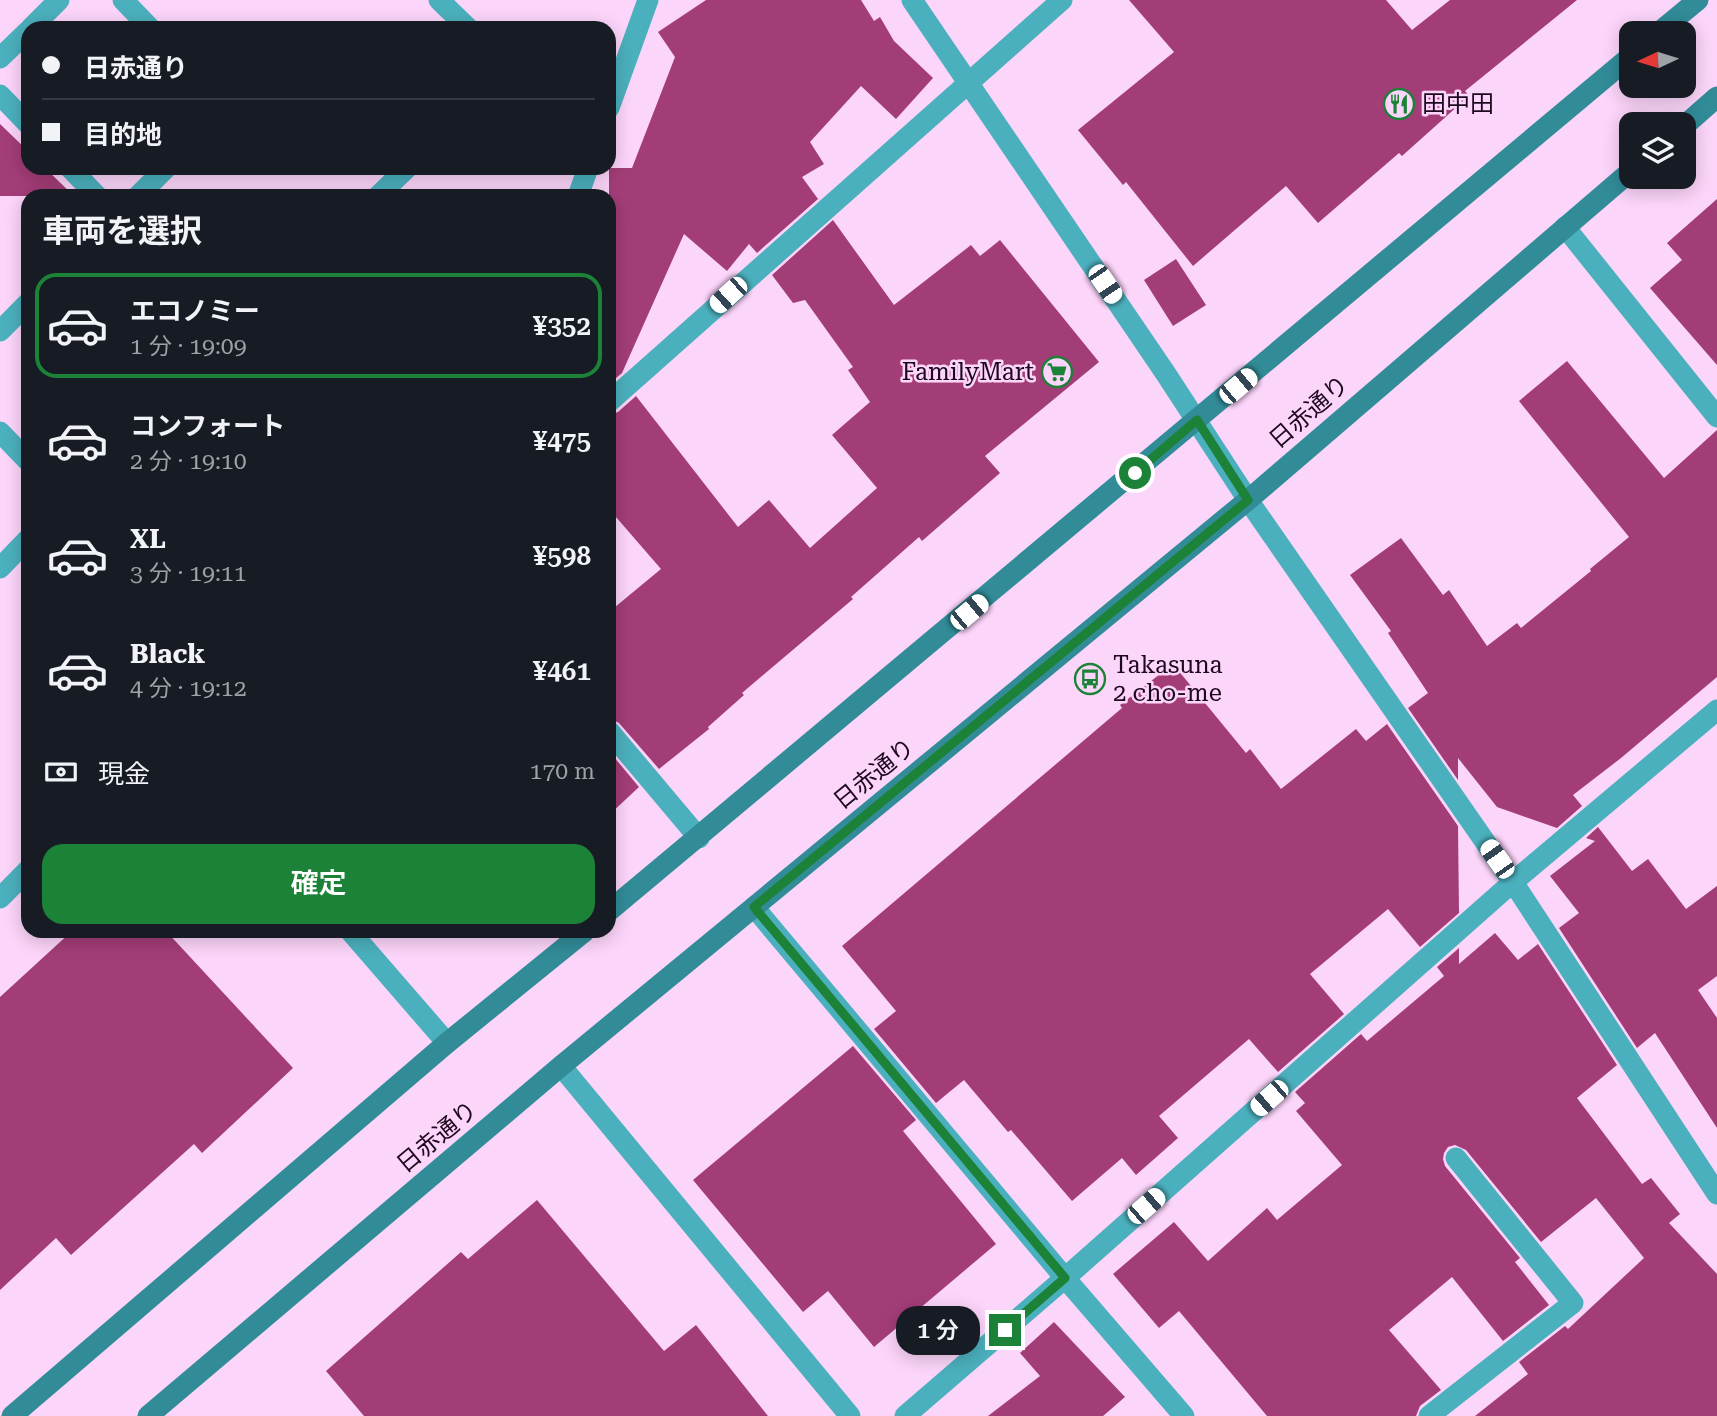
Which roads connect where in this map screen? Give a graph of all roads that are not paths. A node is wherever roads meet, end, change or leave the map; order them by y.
1 (59, 0) edge
2 (123, 0) edge
3 (440, 0) edge
4 (648, 0) edge
5 (912, 0) edge
6 (1062, 0) edge
7 (1690, 3) edge
8 (37, 21) edge
9 (143, 21) edge
10 (461, 21) edge
11 (1671, 21) edge
12 (21, 37) edge
13 (0, 58) edge
14 (1619, 66) edge
15 (967, 82) junction
16 (616, 89) edge
17 (0, 94) edge
18 (1717, 97) edge
19 (1696, 115) edge
20 (21, 116) edge
21 (77, 175) edge
22 (159, 175) edge
23 (400, 175) edge
24 (1619, 181) edge
25 (90, 189) edge
26 (145, 189) edge
27 (385, 189) edge
28 (1565, 227) junction
29 (21, 310) edge
30 (0, 331) edge
31 (616, 395) edge
32 (1717, 417) edge
33 (1197, 420) junction
34 (0, 432) edge
35 (21, 454) edge
36 (1248, 500) junction
37 (21, 546) edge
38 (0, 568) edge
39 (1717, 710) edge
40 (616, 739) edge
41 (699, 838) junction
42 (21, 877) edge
43 (1513, 882) junction
44 (0, 898) edge
45 (616, 905) edge
46 (754, 907) junction
47 (356, 938) edge
48 (576, 938) edge
49 (447, 1043) junction
50 (561, 1066) junction
51 (1456, 1158) dead end
52 (1717, 1194) edge
53 (1065, 1278) junction
54 (12, 1416) edge
55 (148, 1416) edge
56 (850, 1416) edge
57 (905, 1416) edge
58 (1184, 1416) edge
59 (1429, 1416) edge

1 - 8 street
2 - 9 street
3 - 10 street
4 - 16 street
5 - 15 street
6 - 15 street
7 - 11 main road
12 - 13 street
14 - 33 main road
15 - 31 street
15 - 33 street
17 - 20 street
18 - 19 main road
21 - 25 street
22 - 26 street
23 - 27 street
24 - 28 main road, 日赤通り
28 - 32 street
28 - 36 main road, 日赤通り
29 - 30 street
33 - 36 street
33 - 41 main road
34 - 35 street
36 - 43 street
36 - 46 main road, 日赤通り
37 - 38 street
39 - 43 street
40 - 41 street
41 - 45 main road
42 - 44 street
43 - 52 street
43 - 53 street
46 - 50 main road, 日赤通り
46 - 53 street
47 - 49 street
48 - 49 main road
49 - 54 main road
50 - 55 main road, 日赤通り
50 - 56 street
51 - 59 street
53 - 57 street
53 - 58 street

